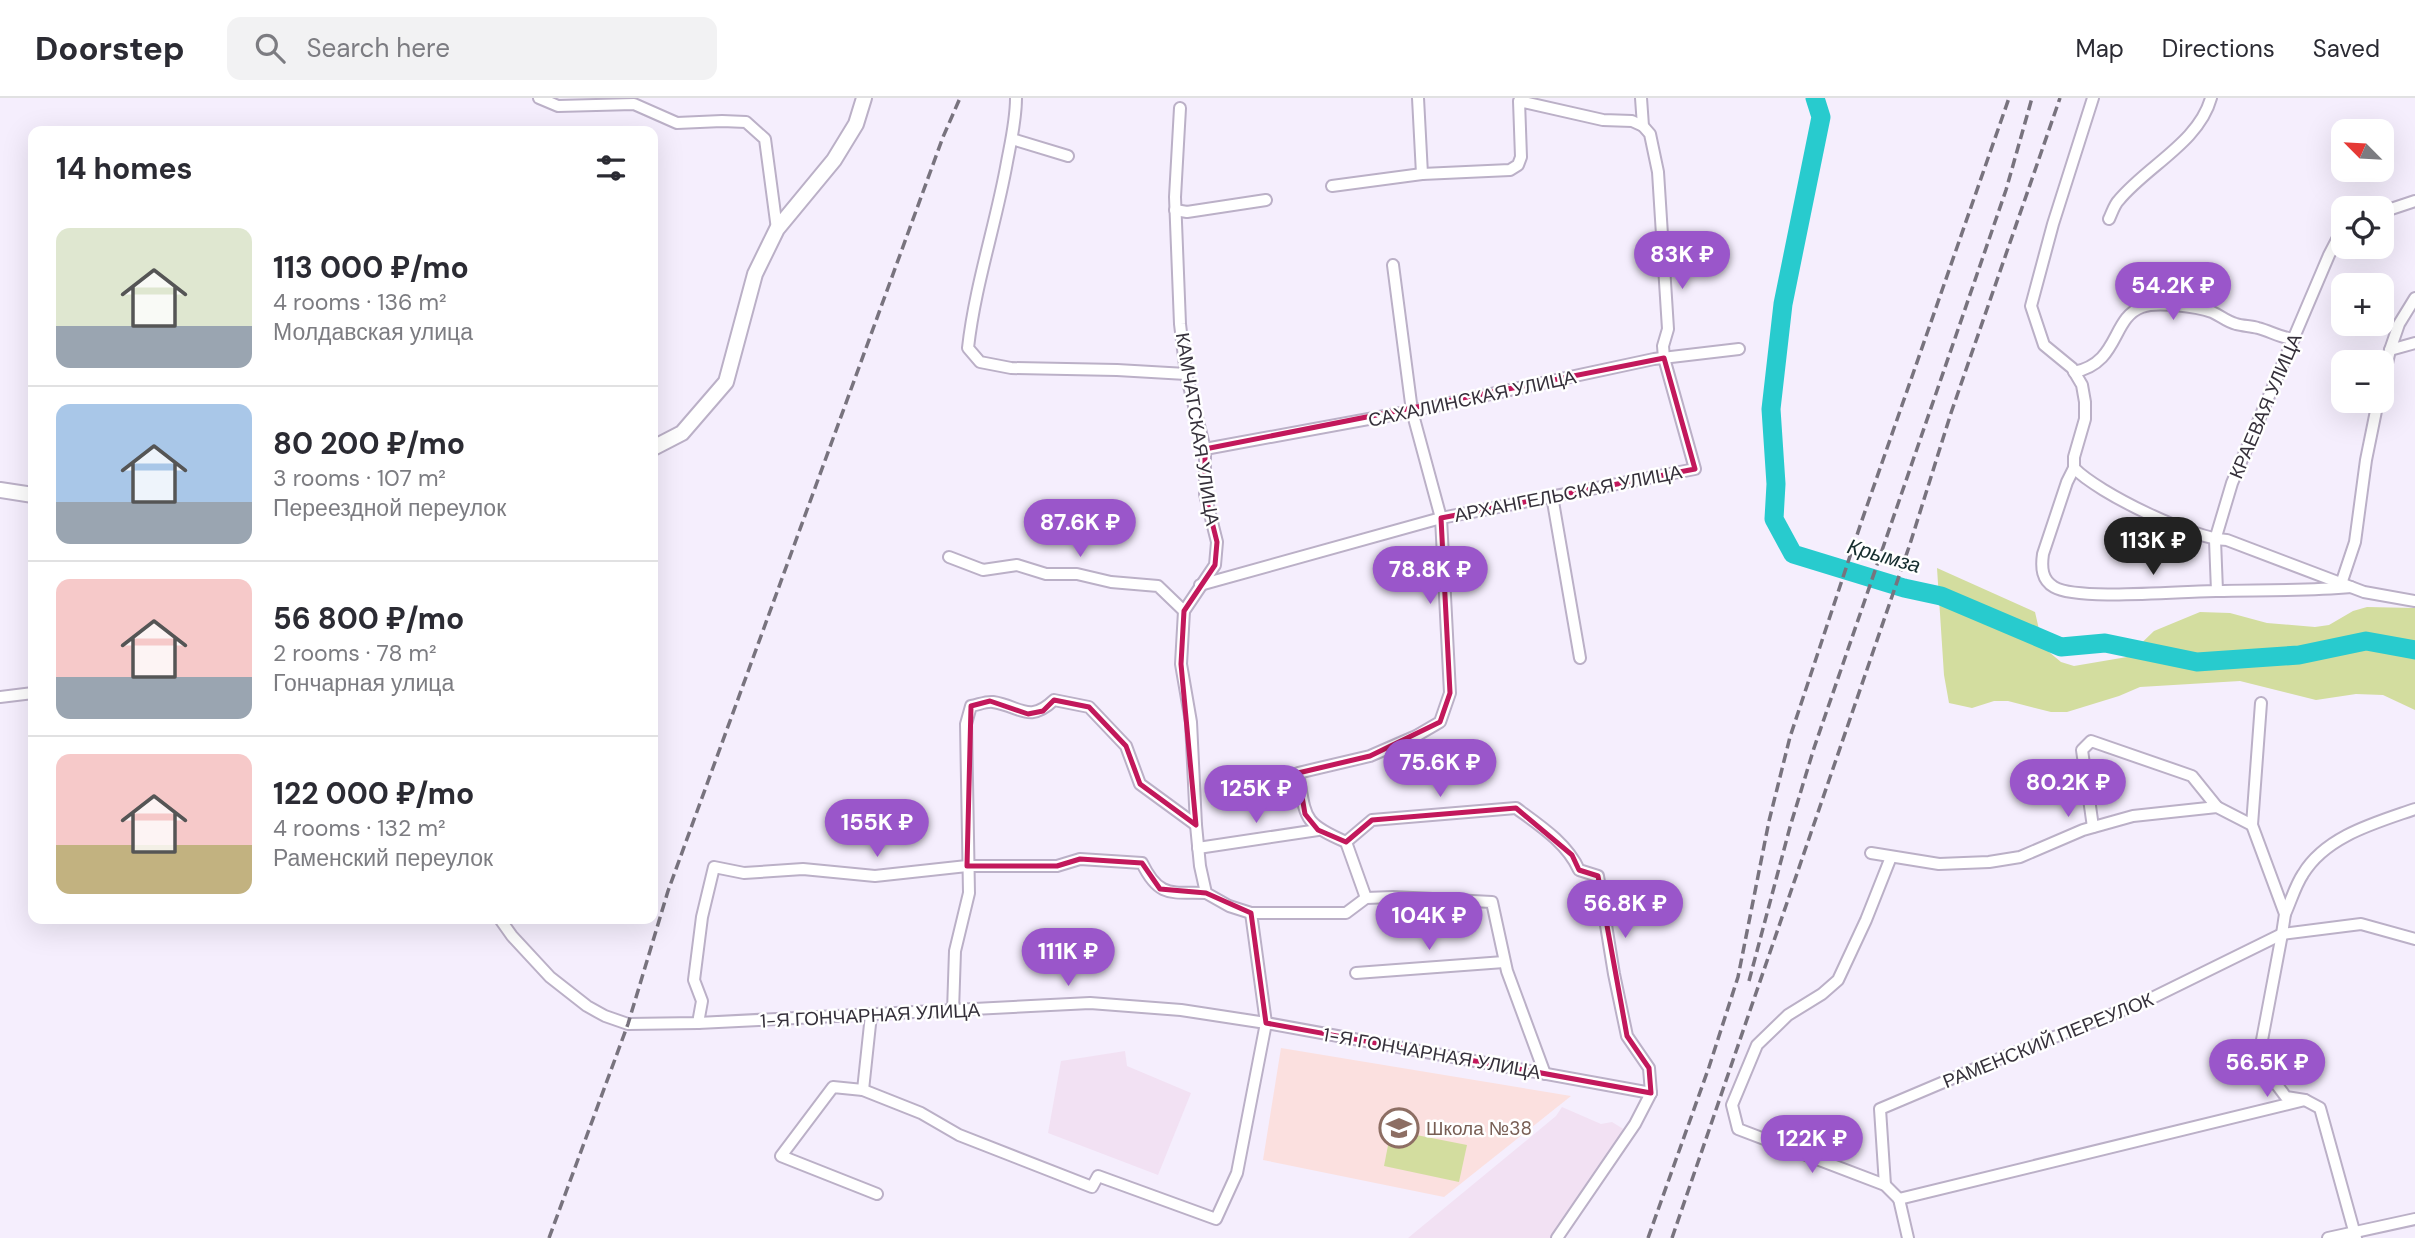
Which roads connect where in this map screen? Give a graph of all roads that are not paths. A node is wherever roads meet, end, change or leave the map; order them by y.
1 (540, 98) edge
2 (864, 98) edge
3 (1016, 98) edge
4 (1418, 98) edge
5 (1641, 98) edge
6 (2093, 98) edge
7 (2211, 98) edge
8 (1519, 100) edge
9 (1180, 108) dead end
10 (1643, 126) junction
11 (1012, 139) junction
12 (1068, 156) dead end
13 (1422, 174) junction
14 (1332, 186) dead end
15 (1266, 200) dead end
16 (2415, 201) edge
17 (2394, 208) edge
18 (1175, 210) junction
19 (2109, 219) dead end
20 (776, 229) junction
21 (2331, 251) edge
22 (1393, 265) dead end
23 (2415, 298) edge
24 (2294, 339) junction
25 (2415, 343) edge
26 (1739, 349) dead end
27 (2390, 350) joint
28 (1664, 358) junction
29 (2074, 372) junction
30 (1186, 374) junction
31 (1412, 411) junction
32 (2376, 413) edge
33 (658, 445) edge
34 (1205, 449) junction
35 (2074, 468) junction
36 (0, 490) edge
37 (28, 494) edge
38 (1552, 496) junction
39 (1441, 518) junction
40 (2215, 540) junction
41 (950, 557) dead end
42 (1199, 585) junction
43 (2346, 586) junction
44 (2217, 591) junction
45 (2415, 601) edge
46 (1184, 611) junction
47 (1580, 658) dead end
48 (28, 694) edge
49 (0, 698) edge
50 (2261, 703) dead end
51 (2217, 807) junction
52 (2415, 809) edge
53 (1196, 825) junction
54 (2252, 825) junction
55 (2092, 827) junction
56 (1318, 830) junction
57 (1346, 842) junction
58 (1198, 848) junction
59 (1871, 853) dead end
60 (1891, 858) junction
61 (967, 866) junction
62 (1206, 893) junction
63 (1366, 898) junction
64 (1251, 913) junction
65 (2285, 914) junction
66 (504, 924) edge
67 (2282, 934) junction
68 (2415, 939) edge
69 (1504, 962) junction
70 (1356, 973) dead end
71 (953, 1011) junction
72 (871, 1015) junction
73 (698, 1023) junction
74 (1266, 1023) junction
75 (1545, 1074) junction
76 (863, 1090) junction
77 (1651, 1093) junction
78 (2305, 1100) junction
79 (1885, 1185) junction
80 (877, 1194) dead end
81 (1899, 1199) junction
82 (2415, 1219) edge
83 (2355, 1235) edge
84 (1557, 1238) edge
85 (1908, 1238) edge
86 (2328, 1238) edge

1 - 20 street
2 - 20 street
3 - 11 street
4 - 13 street
5 - 10 street
6 - 29 street
7 - 19 street
8 - 10 street
8 - 13 street
9 - 18 street, КАМЧАТСКАЯ УЛИЦА
10 - 28 street
11 - 12 street
11 - 30 street
13 - 14 street
15 - 18 street
16 - 17 street
18 - 30 street, КАМЧАТСКАЯ УЛИЦА
20 - 33 street
21 - 24 street, КРАЕВАЯ УЛИЦА
22 - 31 street
23 - 27 street
24 - 29 street
24 - 40 street, КРАЕВАЯ УЛИЦА
25 - 27 street
26 - 28 street, САХАЛИНСКАЯ УЛИЦА
28 - 31 street, САХАЛИНСКАЯ УЛИЦА
28 - 38 street, АРХАНГЕЛЬСКАЯ УЛИЦА
29 - 35 street
30 - 34 street, КАМЧАТСКАЯ УЛИЦА
31 - 34 street, САХАЛИНСКАЯ УЛИЦА
31 - 39 street
32 - 43 street
34 - 42 street, КАМЧАТСКАЯ УЛИЦА
35 - 40 street
35 - 44 street
36 - 37 street
38 - 39 street, АРХАНГЕЛЬСКАЯ УЛИЦА
38 - 47 street
39 - 42 street, АРХАНГЕЛЬСКАЯ УЛИЦА
39 - 56 street
40 - 43 street
40 - 44 street, КРАЕВАЯ УЛИЦА
41 - 46 street
42 - 46 street, КАМЧАТСКАЯ УЛИЦА
43 - 44 street
43 - 45 street
46 - 53 street, КАМЧАТСКАЯ УЛИЦА
48 - 49 street
50 - 54 street
51 - 54 street
51 - 55 street
51 - 55 street
52 - 65 street
53 - 58 street, КАМЧАТСКАЯ УЛИЦА
53 - 61 street
54 - 65 street
55 - 60 street
56 - 57 street
56 - 58 street
57 - 63 street
57 - 77 street
58 - 62 street, КАМЧАТСКАЯ УЛИЦА
59 - 60 street
60 - 79 street
61 - 62 street
61 - 71 street
61 - 73 street
62 - 64 street
63 - 64 street
63 - 69 street
64 - 74 street
65 - 67 street
66 - 73 street, 1-Я ГОНЧАРНАЯ УЛИЦА
67 - 68 street
67 - 78 street
67 - 79 street, РАМЕНСКИЙ ПЕРЕУЛОК
69 - 70 street
69 - 75 street
71 - 72 street, 1-Я ГОНЧАРНАЯ УЛИЦА
71 - 74 street, 1-Я ГОНЧАРНАЯ УЛИЦА
72 - 73 street, 1-Я ГОНЧАРНАЯ УЛИЦА
72 - 76 street
74 - 75 street, 1-Я ГОНЧАРНАЯ УЛИЦА
74 - 76 street
75 - 77 street, 1-Я ГОНЧАРНАЯ УЛИЦА
76 - 80 street
77 - 84 street
78 - 81 street
78 - 83 street
79 - 81 street
81 - 85 street
82 - 83 street
83 - 86 street

